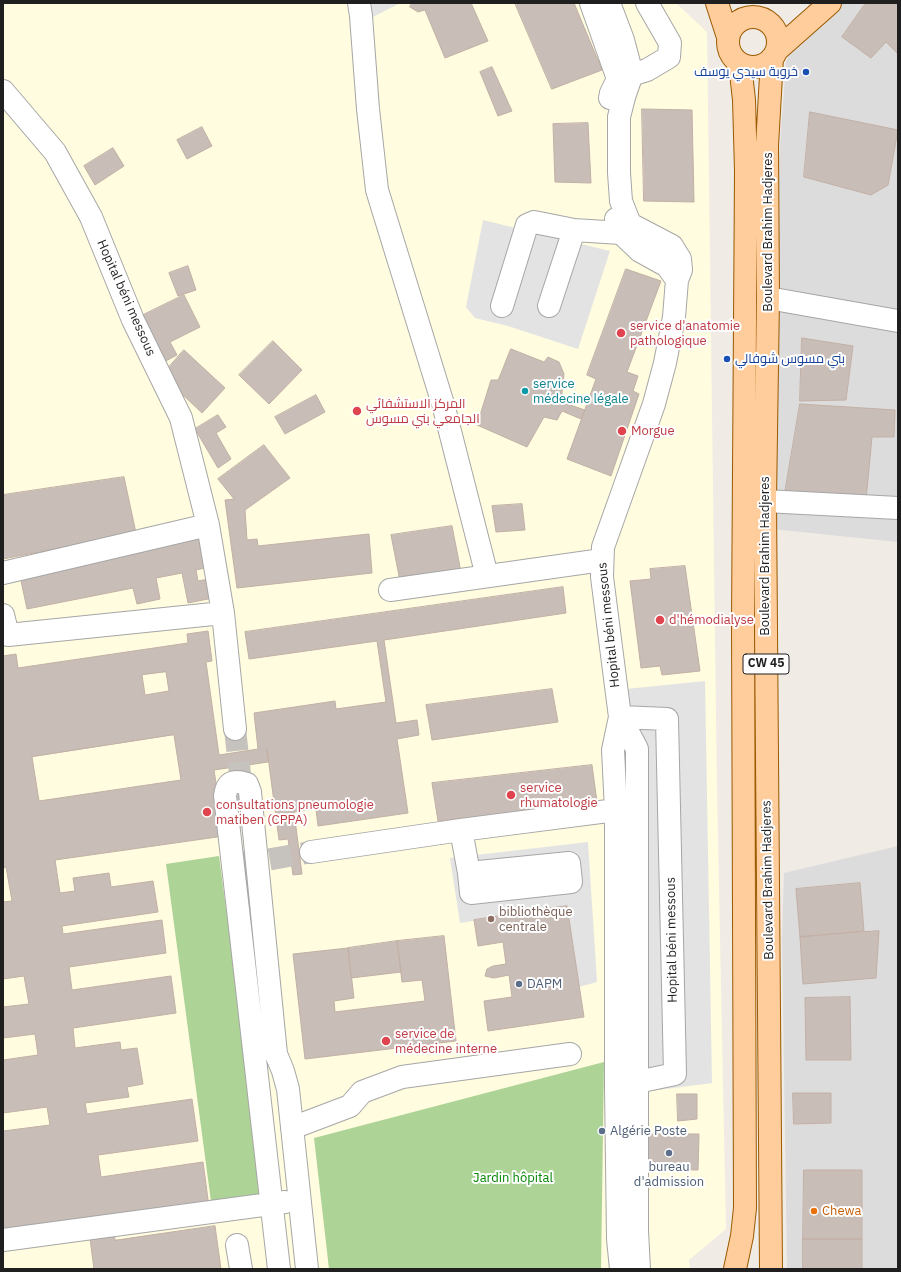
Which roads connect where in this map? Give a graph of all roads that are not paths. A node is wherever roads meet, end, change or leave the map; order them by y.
1 (359, 3) edge
2 (591, 3) edge
3 (609, 3) edge
4 (647, 3) edge
5 (717, 3) edge
6 (830, 3) edge
7 (756, 14) edge
8 (728, 37) junction
9 (775, 54) junction
10 (740, 64) junction
11 (625, 77) junction
12 (3, 91) edge
13 (574, 230) junction
14 (621, 233) junction
15 (677, 280) junction
16 (768, 298) junction
17 (502, 306) dead end
18 (549, 306) dead end
19 (898, 322) edge
20 (765, 501) junction
21 (898, 508) edge
22 (208, 525) junction
23 (602, 560) junction
24 (3, 573) edge
25 (487, 576) junction
26 (390, 590) dead end
27 (223, 613) junction
28 (3, 615) edge
29 (620, 717) junction
30 (235, 729) tunnel mouth
31 (616, 810) junction
32 (461, 830) junction
33 (311, 852) tunnel mouth
34 (469, 873) dead end
35 (570, 1054) dead end
36 (638, 1082) junction
37 (616, 1087) junction
38 (292, 1128) junction
39 (300, 1200) junction
40 (271, 1204) junction
41 (3, 1240) edge
42 (237, 1245) dead end
43 (241, 1269) edge
44 (279, 1269) edge
45 (307, 1269) edge
46 (621, 1269) edge
47 (638, 1269) edge
48 (735, 1269) edge
49 (771, 1269) edge

1 - 25 street
2 - 11 street
3 - 11 street
4 - 11 street
5 - 8 main road
6 - 7 main road
6 - 9 main road
7 - 8 main road
7 - 9 main road
8 - 10 main road
9 - 10 main road
9 - 16 main road, Boulevard Brahim Hadjeres / CW 45
10 - 48 main road, Boulevard Brahim Hadjeres / CW 45
11 - 14 street
11 - 15 street, Hopital béni messous
12 - 22 street, Hopital béni messous
13 - 14 street
13 - 17 street
13 - 18 street
14 - 15 street
15 - 23 street, Hopital béni messous
16 - 19 street
16 - 20 main road, Boulevard Brahim Hadjeres / CW 45
20 - 21 street
20 - 49 main road, Boulevard Brahim Hadjeres / CW 45
22 - 24 street
22 - 27 street, Hopital béni messous
23 - 25 street
23 - 29 street, Hopital béni messous
25 - 26 street
27 - 28 street
27 - 30 street, Hopital béni messous
29 - 31 street, Hopital béni messous
29 - 36 street, Hopital béni messous
29 - 36 street, Hopital béni messous
31 - 32 street
31 - 37 street, Hopital béni messous
32 - 33 street
32 - 34 street
35 - 38 street
36 - 37 street, Hopital béni messous
36 - 47 street, Hopital béni messous
37 - 46 street, Hopital béni messous
38 - 39 street
38 - 40 street
39 - 40 street
39 - 45 street
40 - 41 street
40 - 44 street
42 - 43 street

